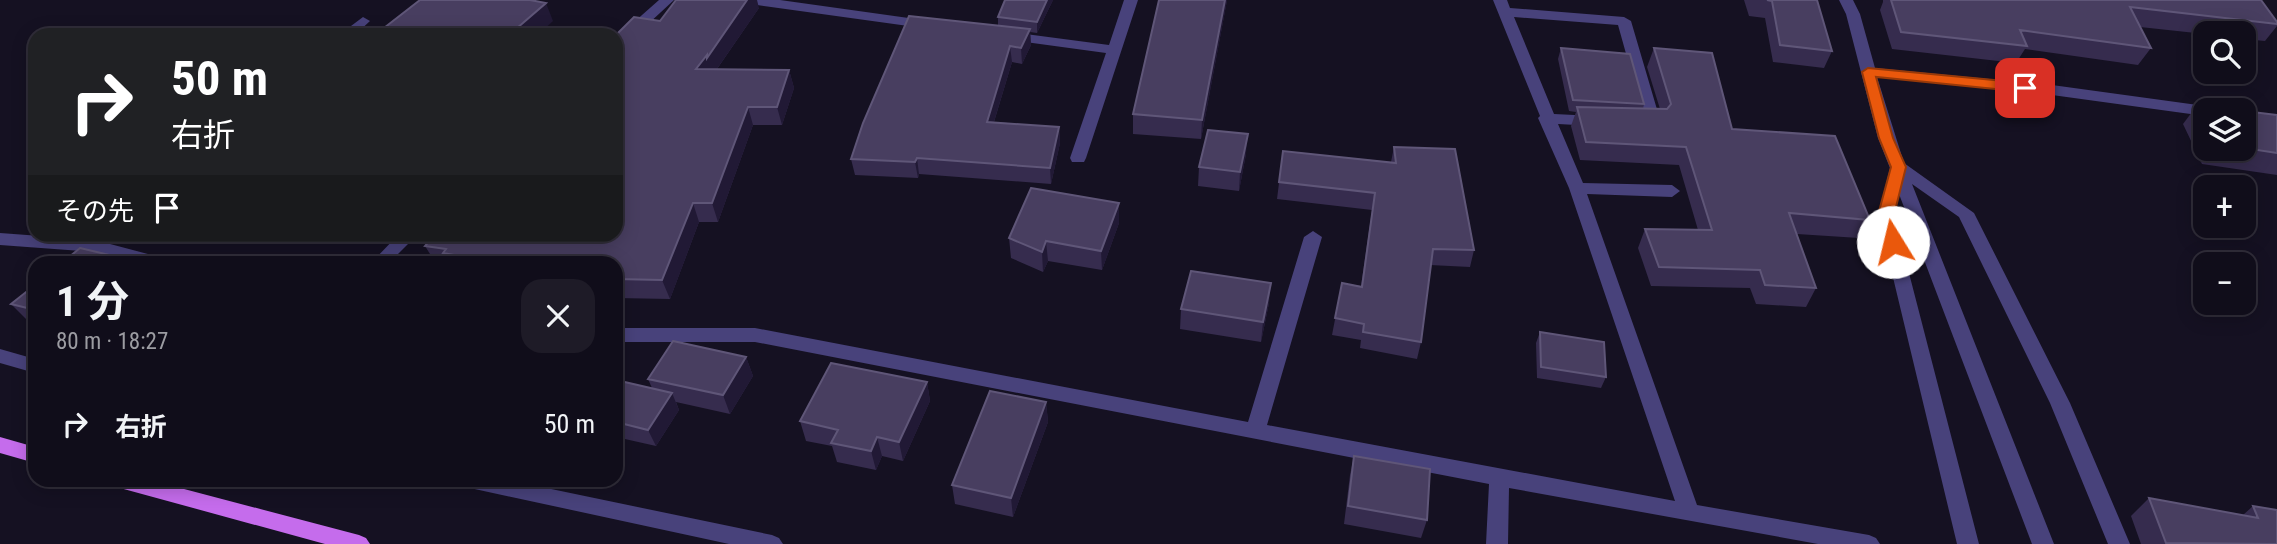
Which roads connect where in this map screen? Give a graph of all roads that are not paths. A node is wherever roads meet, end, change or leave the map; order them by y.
1 (667, 0) edge
2 (750, 0) edge
3 (1131, 0) edge
4 (1846, 0) edge
5 (1502, 6) edge
6 (363, 21) dead end
7 (939, 26) edge
8 (354, 28) edge
9 (993, 33) edge
10 (623, 41) edge
11 (1114, 50) junction
12 (1868, 72) junction
13 (2193, 109) edge
14 (1546, 118) junction
15 (1078, 158) dead end
16 (1898, 167) junction
17 (1577, 188) junction
18 (1672, 191) dead end
19 (1313, 237) dead end
20 (0, 239) edge
21 (28, 239) edge
22 (106, 242) edge
23 (401, 242) edge
24 (142, 256) edge
25 (386, 256) edge
26 (623, 335) edge
27 (0, 356) edge
28 (28, 364) edge
29 (1255, 432) junction
30 (0, 445) edge
31 (28, 453) edge
32 (1499, 478) junction
33 (146, 487) edge
34 (503, 487) edge
35 (1690, 513) junction
36 (359, 544) edge
37 (772, 544) edge
38 (1497, 544) edge
39 (1869, 544) edge
40 (1968, 544) edge
41 (2043, 544) edge
42 (2119, 544) edge

1 - 10 street
2 - 7 street
3 - 11 street
4 - 12 street
5 - 14 street
5 - 14 street
6 - 8 street
9 - 11 street
11 - 15 street
12 - 13 street
12 - 16 street
14 - 17 street
16 - 40 street
16 - 41 street
16 - 42 street
17 - 18 street
17 - 35 street
19 - 29 street
20 - 21 street
22 - 24 street
23 - 25 street
26 - 29 street
27 - 28 street
29 - 32 street
30 - 31 main road
32 - 35 street
32 - 38 street
33 - 36 main road
34 - 37 street
35 - 39 street

